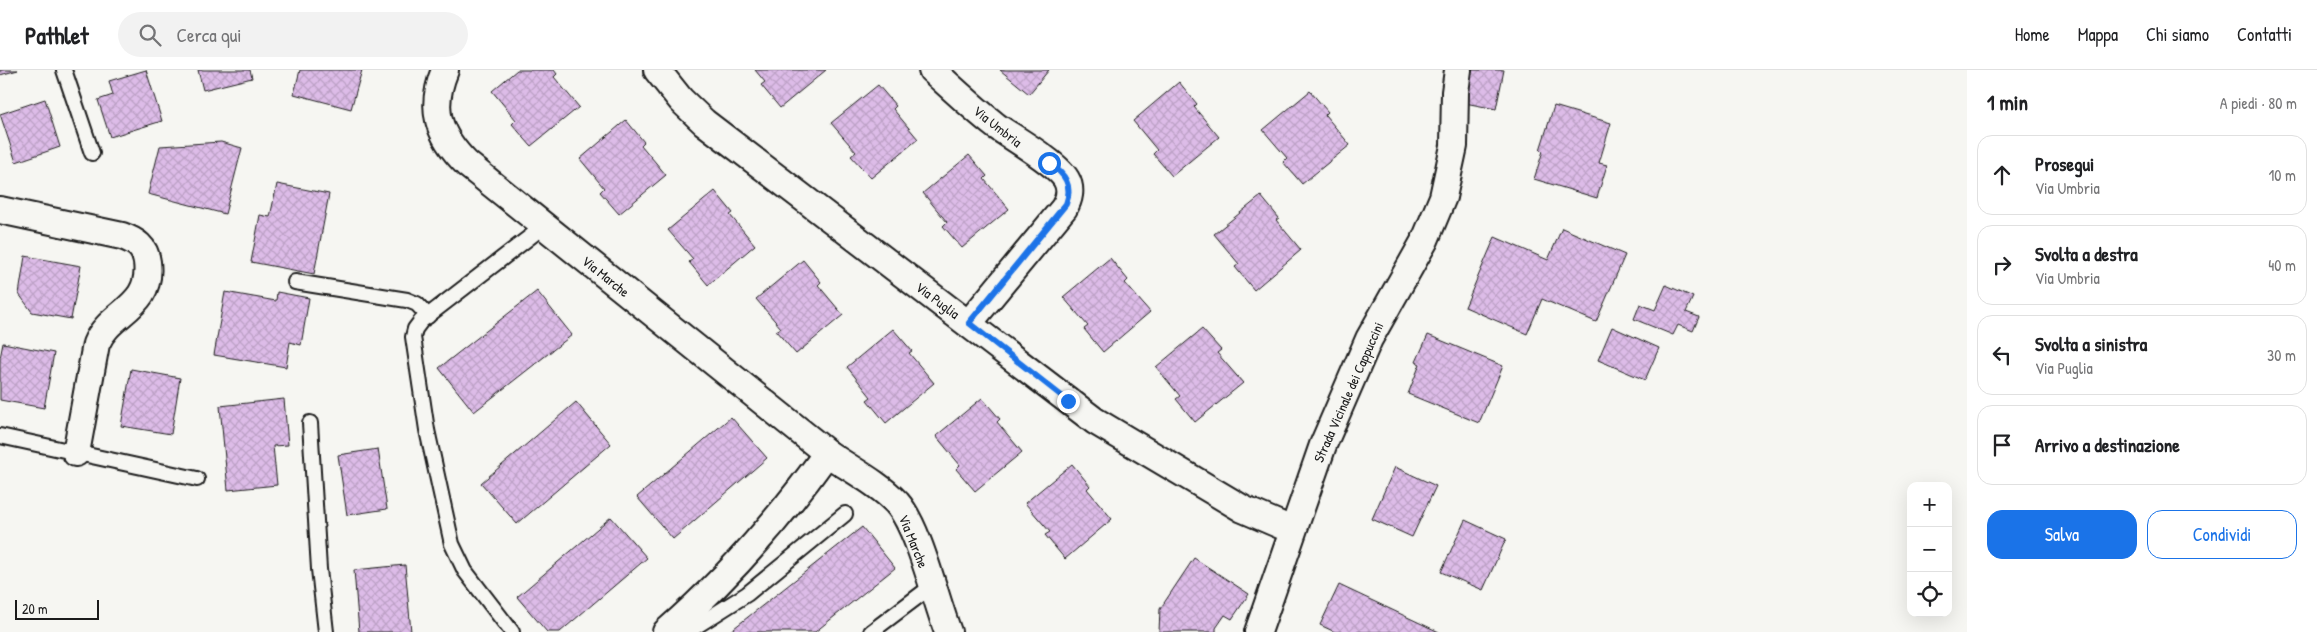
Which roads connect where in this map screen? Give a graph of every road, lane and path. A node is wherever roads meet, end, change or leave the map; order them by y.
1 (64, 70) edge
2 (445, 70) edge
3 (657, 70) edge
4 (932, 70) edge
5 (1458, 70) edge
6 (92, 153) dead end
7 (0, 210) edge
8 (544, 226) junction
9 (295, 282) dead end
10 (428, 316) junction
11 (969, 323) junction
12 (310, 423) dead end
13 (0, 436) edge
14 (76, 453) junction
15 (827, 453) junction
16 (197, 479) dead end
17 (845, 514) dead end
18 (1292, 530) junction
19 (932, 586) junction
20 (326, 632) edge
21 (512, 632) edge
22 (672, 632) edge
23 (871, 632) edge
24 (948, 632) edge
25 (1258, 632) edge

1 - 6 lane
2 - 8 street, Via Marche
3 - 11 street, Via Puglia
4 - 11 street, Via Umbria
5 - 18 street, Strada Vicinale dei Cappuccini
7 - 14 street
8 - 10 lane
8 - 15 street, Via Marche
9 - 10 lane
10 - 21 lane
11 - 18 street, Via Puglia
12 - 20 lane
13 - 14 lane
14 - 16 lane
15 - 19 street, Via Marche
15 - 22 street
17 - 22 lane
18 - 25 street, Strada Vicinale dei Cappuccini
19 - 23 lane
19 - 24 street, Via Marche

